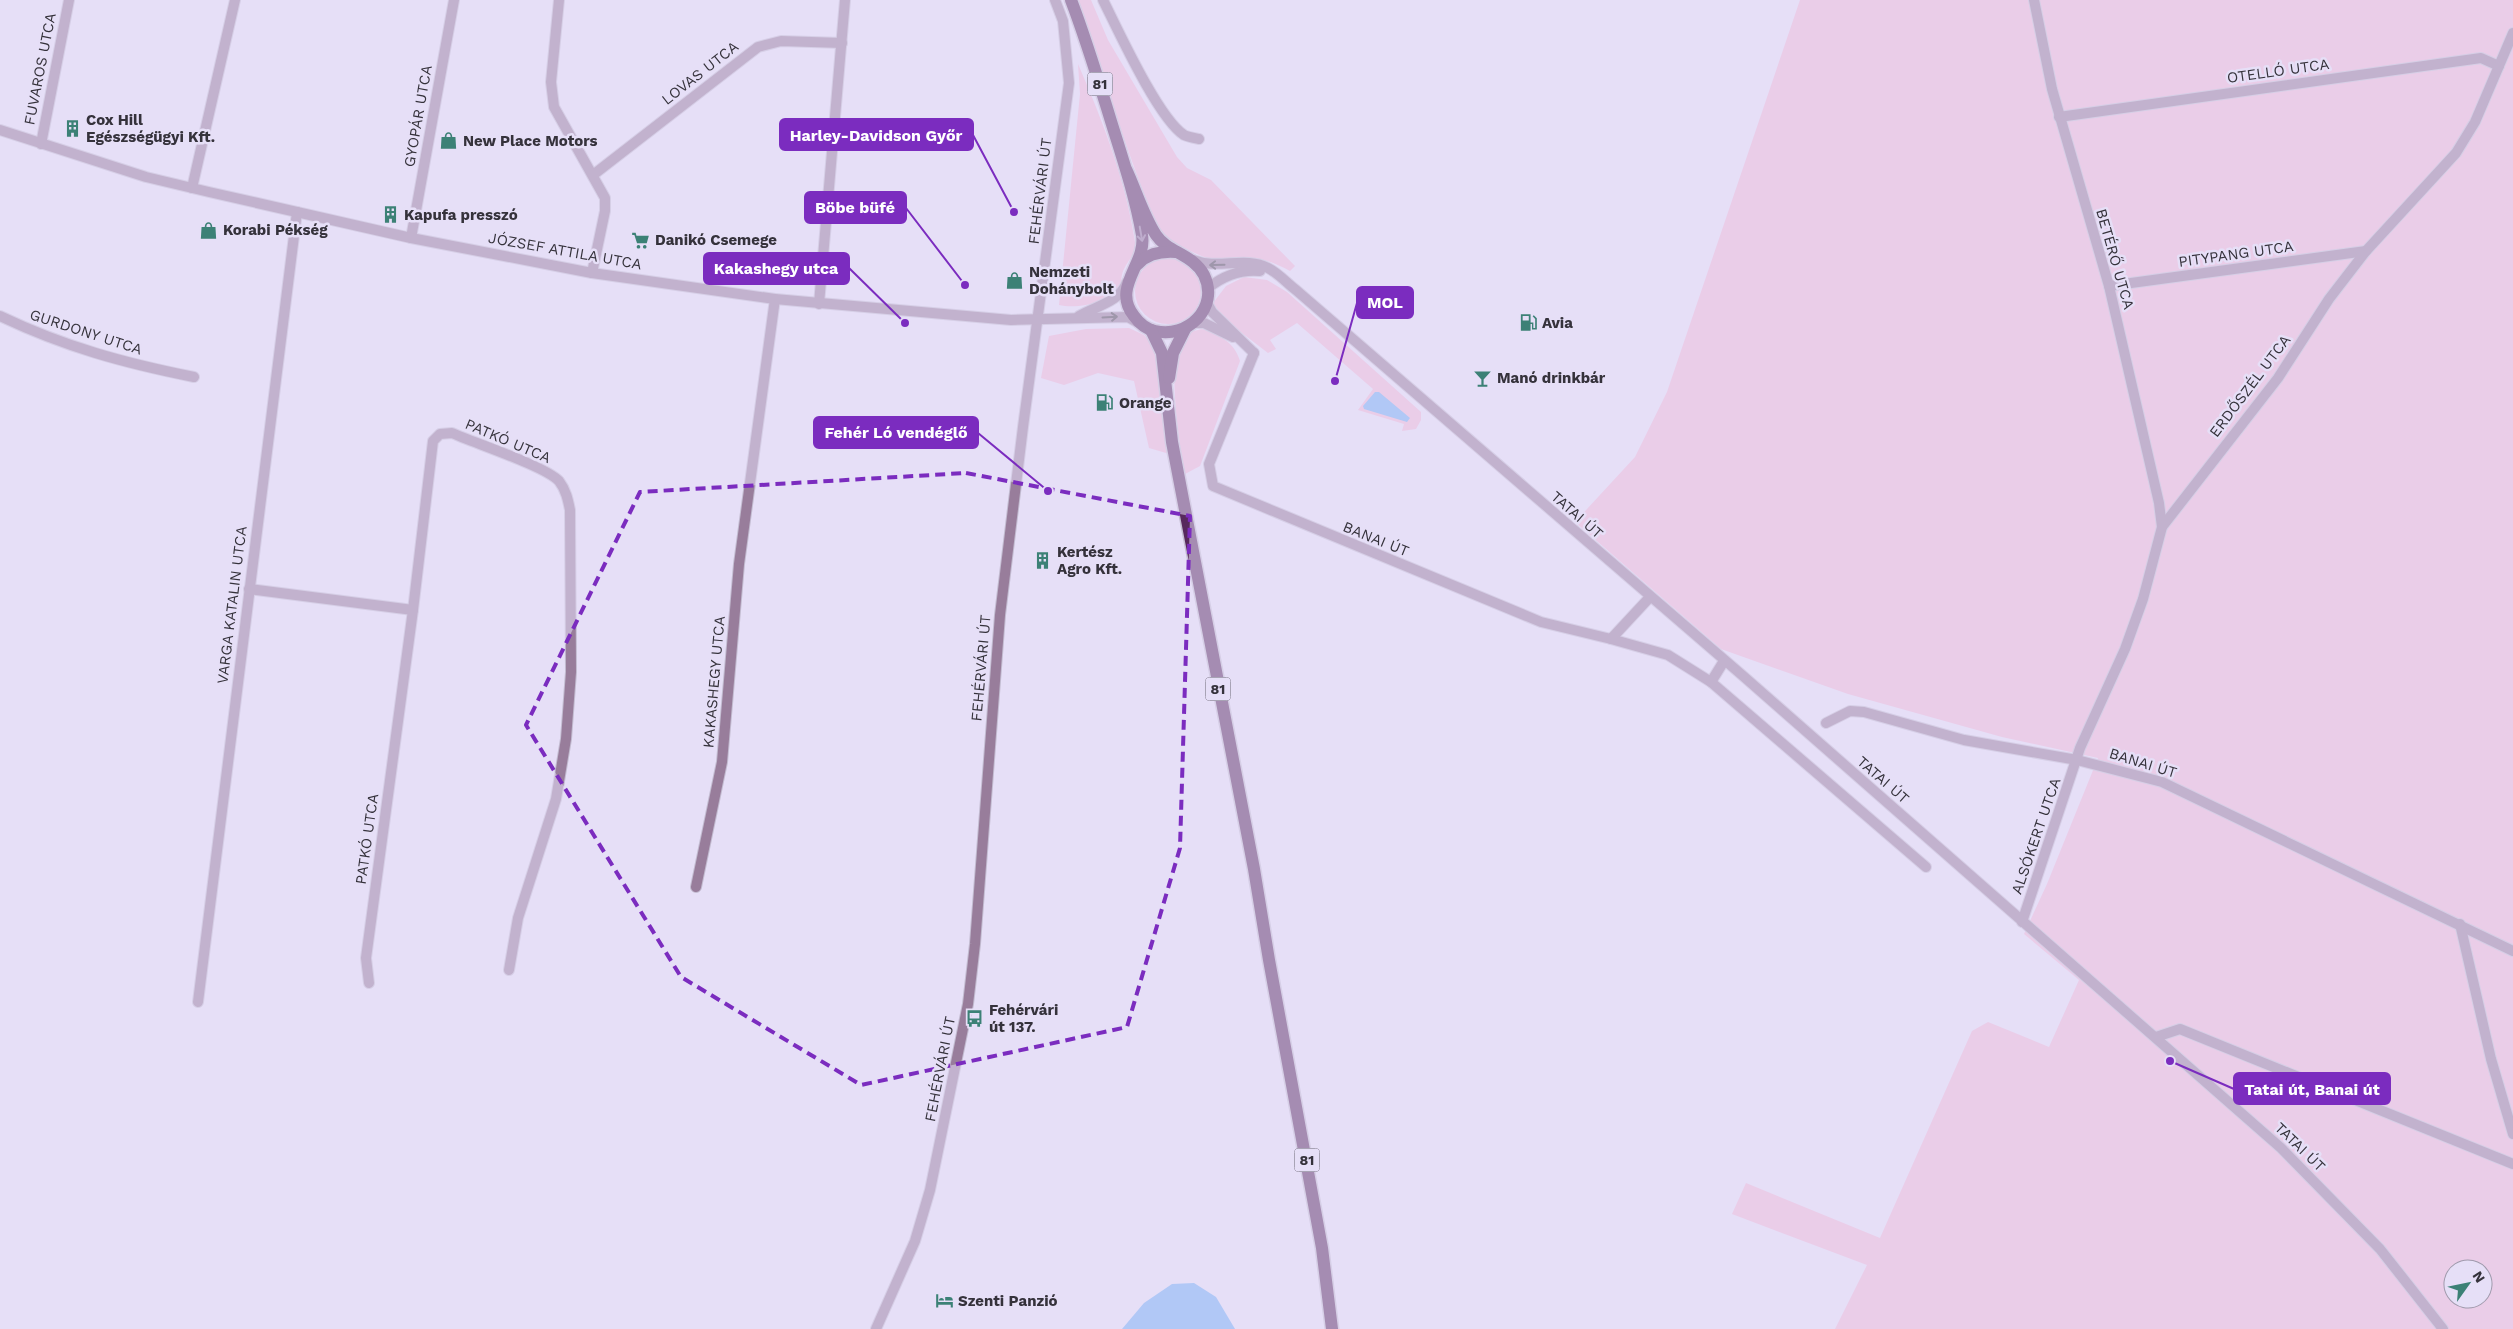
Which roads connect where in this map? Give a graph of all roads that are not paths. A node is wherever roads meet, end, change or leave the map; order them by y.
1 (69, 0) edge
2 (235, 0) edge
3 (454, 0) edge
4 (559, 0) edge
5 (845, 0) edge
6 (1055, 0) edge
7 (1071, 0) edge
8 (1103, 0) edge
9 (2034, 0) edge
10 (2513, 33) edge
11 (842, 43) junction
12 (2499, 66) junction
13 (2059, 117) junction
14 (0, 130) edge
15 (1199, 139) dead end
16 (41, 144) junction
17 (1126, 169) junction
18 (594, 175) junction
19 (192, 188) junction
20 (297, 212) junction
21 (411, 238) junction
22 (2366, 251) junction
23 (1182, 255) junction
24 (592, 273) junction
25 (1131, 273) junction
26 (1280, 277) junction
27 (2109, 286) junction
28 (1208, 288) junction
29 (775, 300) junction
30 (1207, 303) junction
31 (820, 304) junction
32 (0, 316) edge
33 (1078, 317) junction
34 (1039, 320) junction
35 (1190, 326) junction
36 (1146, 327) junction
37 (1254, 353) junction
38 (194, 377) dead end
39 (1167, 385) junction
40 (2162, 527) junction
41 (249, 589) junction
42 (1650, 597) junction
43 (413, 610) junction
44 (1611, 639) junction
45 (1724, 661) junction
46 (1711, 682) junction
47 (1826, 723) dead end
48 (2077, 760) junction
49 (1926, 867) dead end
50 (696, 887) dead end
51 (2022, 922) junction
52 (2460, 924) junction
53 (2513, 951) edge
54 (509, 970) dead end
55 (369, 983) dead end
56 (198, 1002) dead end
57 (2156, 1037) junction
58 (2513, 1134) edge
59 (2513, 1164) edge
60 (876, 1329) edge
61 (1332, 1329) edge
62 (2443, 1329) edge

1 - 16 street, FUVAROS UTCA
2 - 19 street
3 - 21 street, GYOPÁR UTCA
4 - 18 street
5 - 11 street
6 - 34 street, FEHÉRVÁRI ÚT
7 - 17 main road, 81
8 - 15 street
9 - 13 street, BETÉRŐ UTCA
10 - 12 street, ERDŐSZÉL UTCA
11 - 18 street, LOVAS UTCA
11 - 31 street
12 - 13 street, OTELLÓ UTCA
12 - 22 street, ERDŐSZÉL UTCA
13 - 27 street, BETÉRŐ UTCA
14 - 16 street, JÓZSEF ATTILA UTCA
16 - 19 street, JÓZSEF ATTILA UTCA
17 - 23 main road, 81
17 -> 25 main road, 81
18 - 24 street
19 - 20 street, JÓZSEF ATTILA UTCA
20 - 21 street, JÓZSEF ATTILA UTCA
20 - 41 street, VARGA KATALIN UTCA
21 - 24 street, JÓZSEF ATTILA UTCA
22 - 27 street, PITYPANG UTCA
22 - 40 street, ERDŐSZÉL UTCA
23 - 25 main road
26 -> 23 street, TATAI ÚT
23 - 28 main road, 81
24 - 29 street, JÓZSEF ATTILA UTCA
25 - 33 street, JÓZSEF ATTILA UTCA
25 - 36 main road, 81
26 - 28 street, TATAI ÚT
26 - 42 street, TATAI ÚT
27 - 40 street, BETÉRŐ UTCA
28 - 30 main road, 81
29 - 31 street, JÓZSEF ATTILA UTCA
29 - 50 street, KAKASHEGY UTCA
30 - 35 main road, 81
30 - 37 street
31 - 34 street, JÓZSEF ATTILA UTCA
32 - 38 street, GURDONY UTCA
33 - 34 street, JÓZSEF ATTILA UTCA
33 -> 36 street, JÓZSEF ATTILA UTCA
34 - 60 street, FEHÉRVÁRI ÚT
35 - 36 main road
35 - 37 street
35 - 39 main road, 81
36 - 39 main road, 81
37 - 44 street, BANAI ÚT
39 - 61 main road, 81
40 - 48 street, ERDŐSZÉL UTCA
41 - 43 street
41 - 56 street, VARGA KATALIN UTCA
42 - 44 street
42 - 45 street, TATAI ÚT
43 - 54 street, PATKÓ UTCA
43 - 55 street, PATKÓ UTCA
44 - 46 street
45 - 46 street
45 - 51 street, TATAI ÚT
46 - 49 street
47 - 48 street, BANAI ÚT
48 - 51 street, ALSÓKERT UTCA
48 - 52 street, BANAI ÚT
51 - 57 street, TATAI ÚT
52 - 53 street, BANAI ÚT
52 - 58 street
57 - 59 street
57 - 62 street, TATAI ÚT

